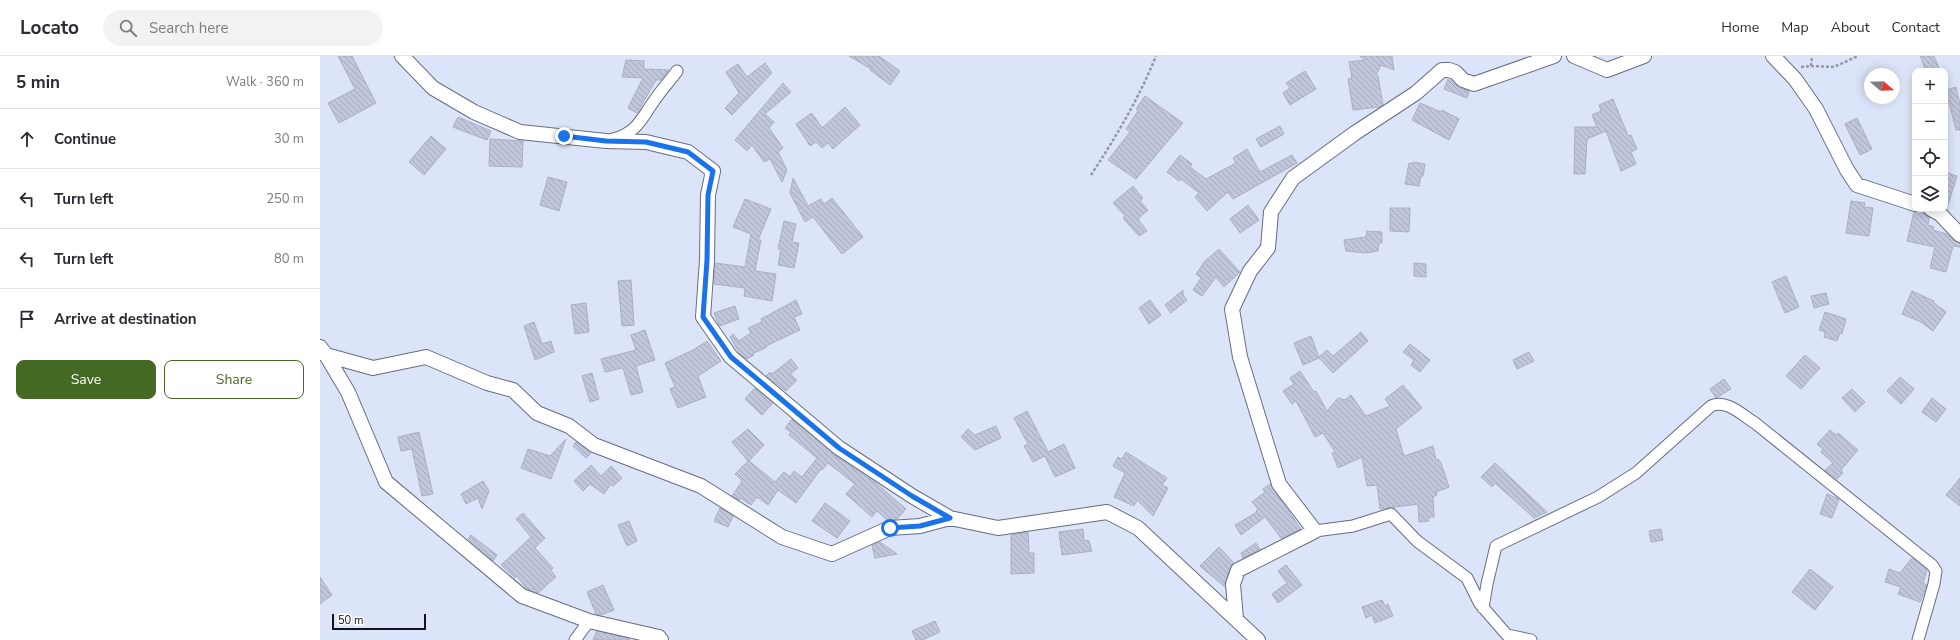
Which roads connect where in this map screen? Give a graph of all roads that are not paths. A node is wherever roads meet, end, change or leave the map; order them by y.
1 (402, 56) edge
2 (1554, 56) edge
3 (1574, 56) edge
4 (1644, 56) edge
5 (1773, 56) edge
6 (677, 71) dead end
7 (606, 141) junction
8 (1912, 203) edge
9 (1936, 212) edge
10 (1960, 235) edge
11 (322, 351) edge
12 (950, 518) junction
13 (1315, 531) junction
14 (1483, 608) junction
15 (1236, 619) junction
16 (589, 621) junction
17 (575, 640) edge
18 (661, 640) edge
19 (1258, 640) edge
20 (1531, 640) edge
21 (1918, 640) edge

1 - 7 street
2 - 13 street
3 - 4 street
5 - 8 street
6 - 7 street
7 - 12 street
9 - 10 street
11 - 12 street
11 - 16 street
12 - 15 street
13 - 14 street
13 - 15 street
14 - 20 street
14 - 21 street
15 - 19 street
16 - 17 street
16 - 18 street

